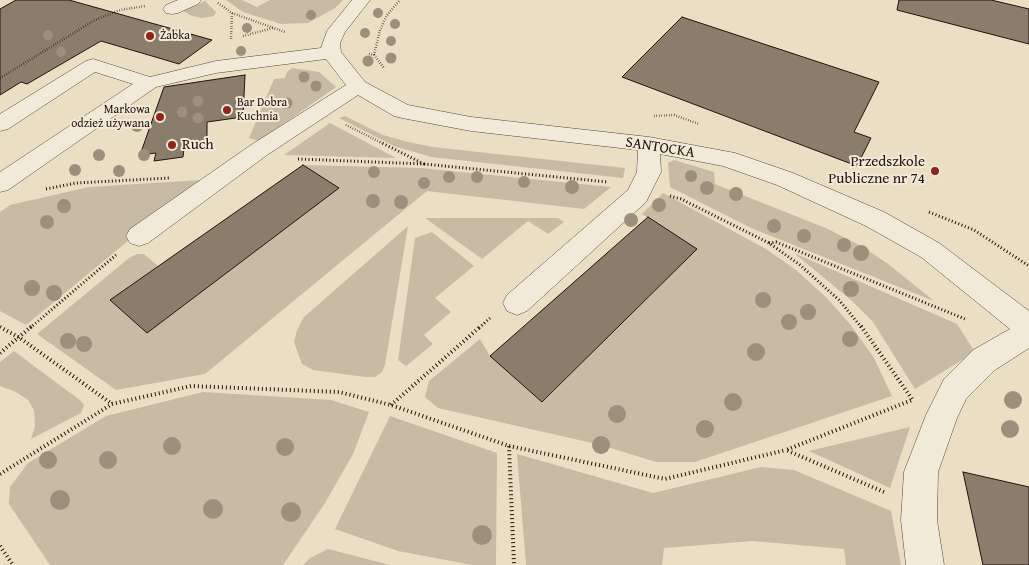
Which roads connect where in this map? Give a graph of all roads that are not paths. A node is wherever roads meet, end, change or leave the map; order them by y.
1 (192, 0) edge
2 (361, 0) edge
3 (172, 9) road end
4 (331, 48) junction
5 (149, 83) junction
6 (358, 86) junction
7 (0, 124) edge
8 (649, 144) junction
9 (0, 184) edge
10 (139, 236) road end
11 (517, 303) road end
12 (1023, 334) edge
13 (926, 565) edge

1 - 3 street
2 - 4 street
4 - 5 street
4 - 6 street, SANTOCKA
5 - 7 street
5 - 9 street
6 - 8 street, SANTOCKA
6 - 10 street
8 - 11 street
8 - 12 street, SANTOCKA
12 - 13 street

